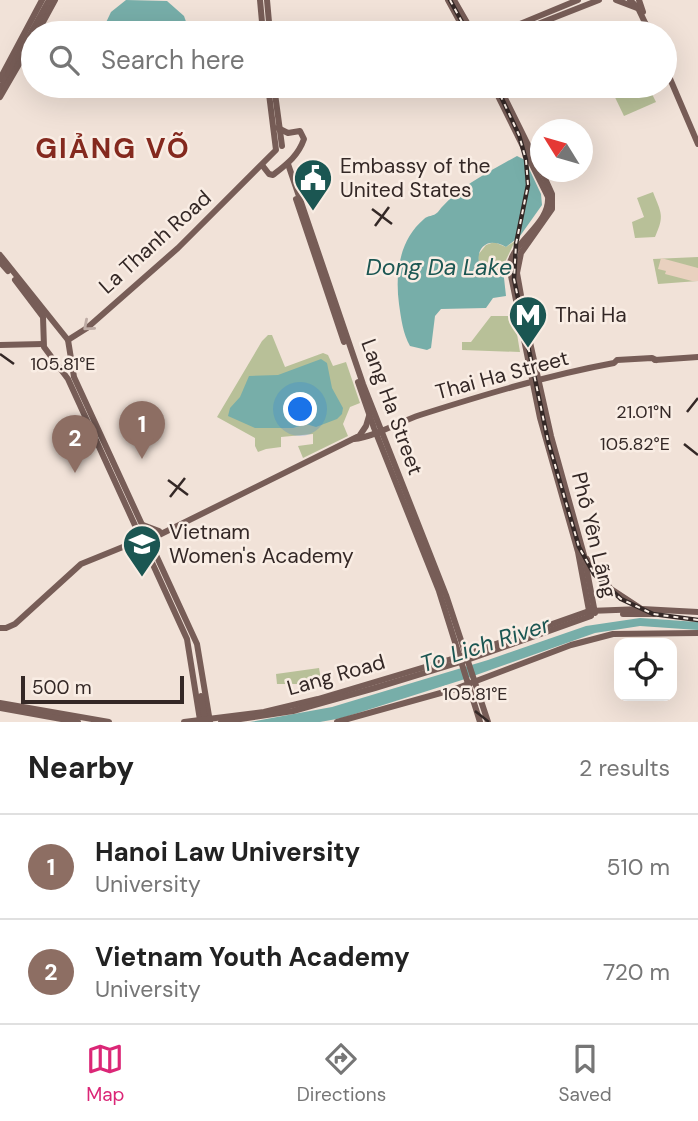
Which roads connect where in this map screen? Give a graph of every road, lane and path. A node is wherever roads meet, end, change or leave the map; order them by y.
1 (42, 0) edge
2 (49, 0) edge
3 (55, 0) edge
4 (260, 0) edge
5 (267, 0) edge
6 (450, 0) edge
7 (599, 0) edge
8 (616, 0) edge
9 (630, 0) edge
10 (646, 0) edge
11 (580, 2) edge
12 (639, 5) edge
13 (31, 21) edge
14 (40, 21) edge
15 (43, 21) edge
16 (262, 21) edge
17 (269, 21) edge
18 (463, 21) edge
19 (536, 21) edge
20 (21, 40) edge
21 (21, 58) edge
22 (21, 60) edge
23 (0, 79) edge
24 (677, 89) edge
25 (1, 93) edge
26 (677, 95) edge
27 (270, 98) edge
28 (275, 98) edge
29 (502, 98) edge
30 (504, 98) edge
31 (506, 104) junction
32 (278, 128) junction
33 (698, 137) edge
34 (698, 144) edge
35 (279, 148) junction
36 (530, 149) edge
37 (262, 165) junction
38 (286, 165) junction
39 (546, 182) edge
40 (550, 205) junction
41 (0, 255) edge
42 (0, 262) edge
43 (45, 315) junction
44 (68, 340) junction
45 (43, 344) junction
46 (0, 345) edge
47 (698, 357) edge
48 (72, 379) junction
49 (536, 383) junction
50 (361, 384) junction
51 (372, 416) junction
52 (379, 432) junction
53 (357, 437) junction
54 (397, 479) junction
55 (139, 526) junction
56 (160, 532) junction
57 (575, 532) junction
58 (145, 538) junction
59 (133, 544) junction
60 (150, 549) junction
61 (584, 555) junction
62 (441, 590) junction
63 (642, 608) junction
64 (592, 613) junction
65 (698, 614) edge
66 (0, 628) edge
67 (698, 633) edge
68 (190, 637) junction
69 (464, 661) junction
70 (470, 682) junction
71 (206, 703) junction
72 (198, 704) junction
73 (0, 705) edge
74 (41, 713) junction
75 (221, 719) edge
76 (205, 721) edge
77 (78, 722) edge
78 (109, 722) edge
79 (186, 722) edge
80 (337, 722) edge
81 (484, 722) edge

1 - 13 main road
2 - 14 main road
3 - 15 main road
4 - 16 main road
5 - 17 main road
6 - 18 main road
7 - 11 main road
8 - 12 main road
9 - 12 main road
10 - 12 main road
11 - 19 main road
20 - 23 main road
21 - 25 main road
22 - 25 main road
24 - 33 main road
26 - 34 main road
27 - 35 main road
28 - 32 main road
29 - 31 main road
30 - 31 main road
31 - 36 main road
31 - 40 main road
32 - 35 main road
32 - 38 main road
35 - 37 main road, La Thanh Road
37 - 38 main road
37 -> 44 main road, La Thanh Road
38 - 50 main road, Lang Ha Street
39 - 40 main road
40 - 49 main road, Phố Yên Lãng
41 - 43 main road
42 - 43 main road
43 - 44 main road
43 - 45 main road
44 - 48 main road
45 - 46 main road
45 - 48 main road
47 - 49 main road, Thai Ha Street
48 - 55 main road
49 - 52 main road, Thai Ha Street
49 - 57 main road, Phố Yên Lãng
50 - 51 main road, Lang Ha Street
50 - 54 main road
51 - 52 main road, Lang Ha Street
51 - 53 main road
52 - 53 main road, Thai Ha Street
52 - 54 main road, Lang Ha Street
53 - 56 main road, Thai Ha Street
54 - 62 main road, Lang Ha Street
55 - 56 main road
55 - 58 main road
55 - 59 main road
56 - 58 main road, Thai Ha Street
56 - 60 main road
57 - 61 main road, Phố Yên Lãng
57 - 64 main road, Phố Yên Lãng
58 - 59 main road, Thai Ha Street
58 - 60 main road
59 - 60 main road
59 - 66 main road, Thai Ha Street
60 - 68 main road
61 - 63 main road
61 - 64 main road, Phố Yên Lãng
62 - 69 main road, Lang Ha Street
62 - 81 main road
63 - 64 main road, Lang Road
63 - 65 main road, Lang Road
64 - 65 main road, Lang Road
64 - 69 main road, Lang Road
67 - 70 main road
68 - 71 main road
68 - 72 main road
68 - 76 main road
69 - 70 main road, Lang Ha Street
69 - 75 main road, Lang Road
70 - 80 main road
70 - 81 main road, Lang Ha Street
71 - 72 main road
71 - 75 main road
71 - 76 main road
72 - 76 main road
72 - 79 main road
73 - 74 main road
74 - 77 main road
74 - 78 main road
75 - 76 main road, Lang Road
76 - 79 main road, Lang Road

